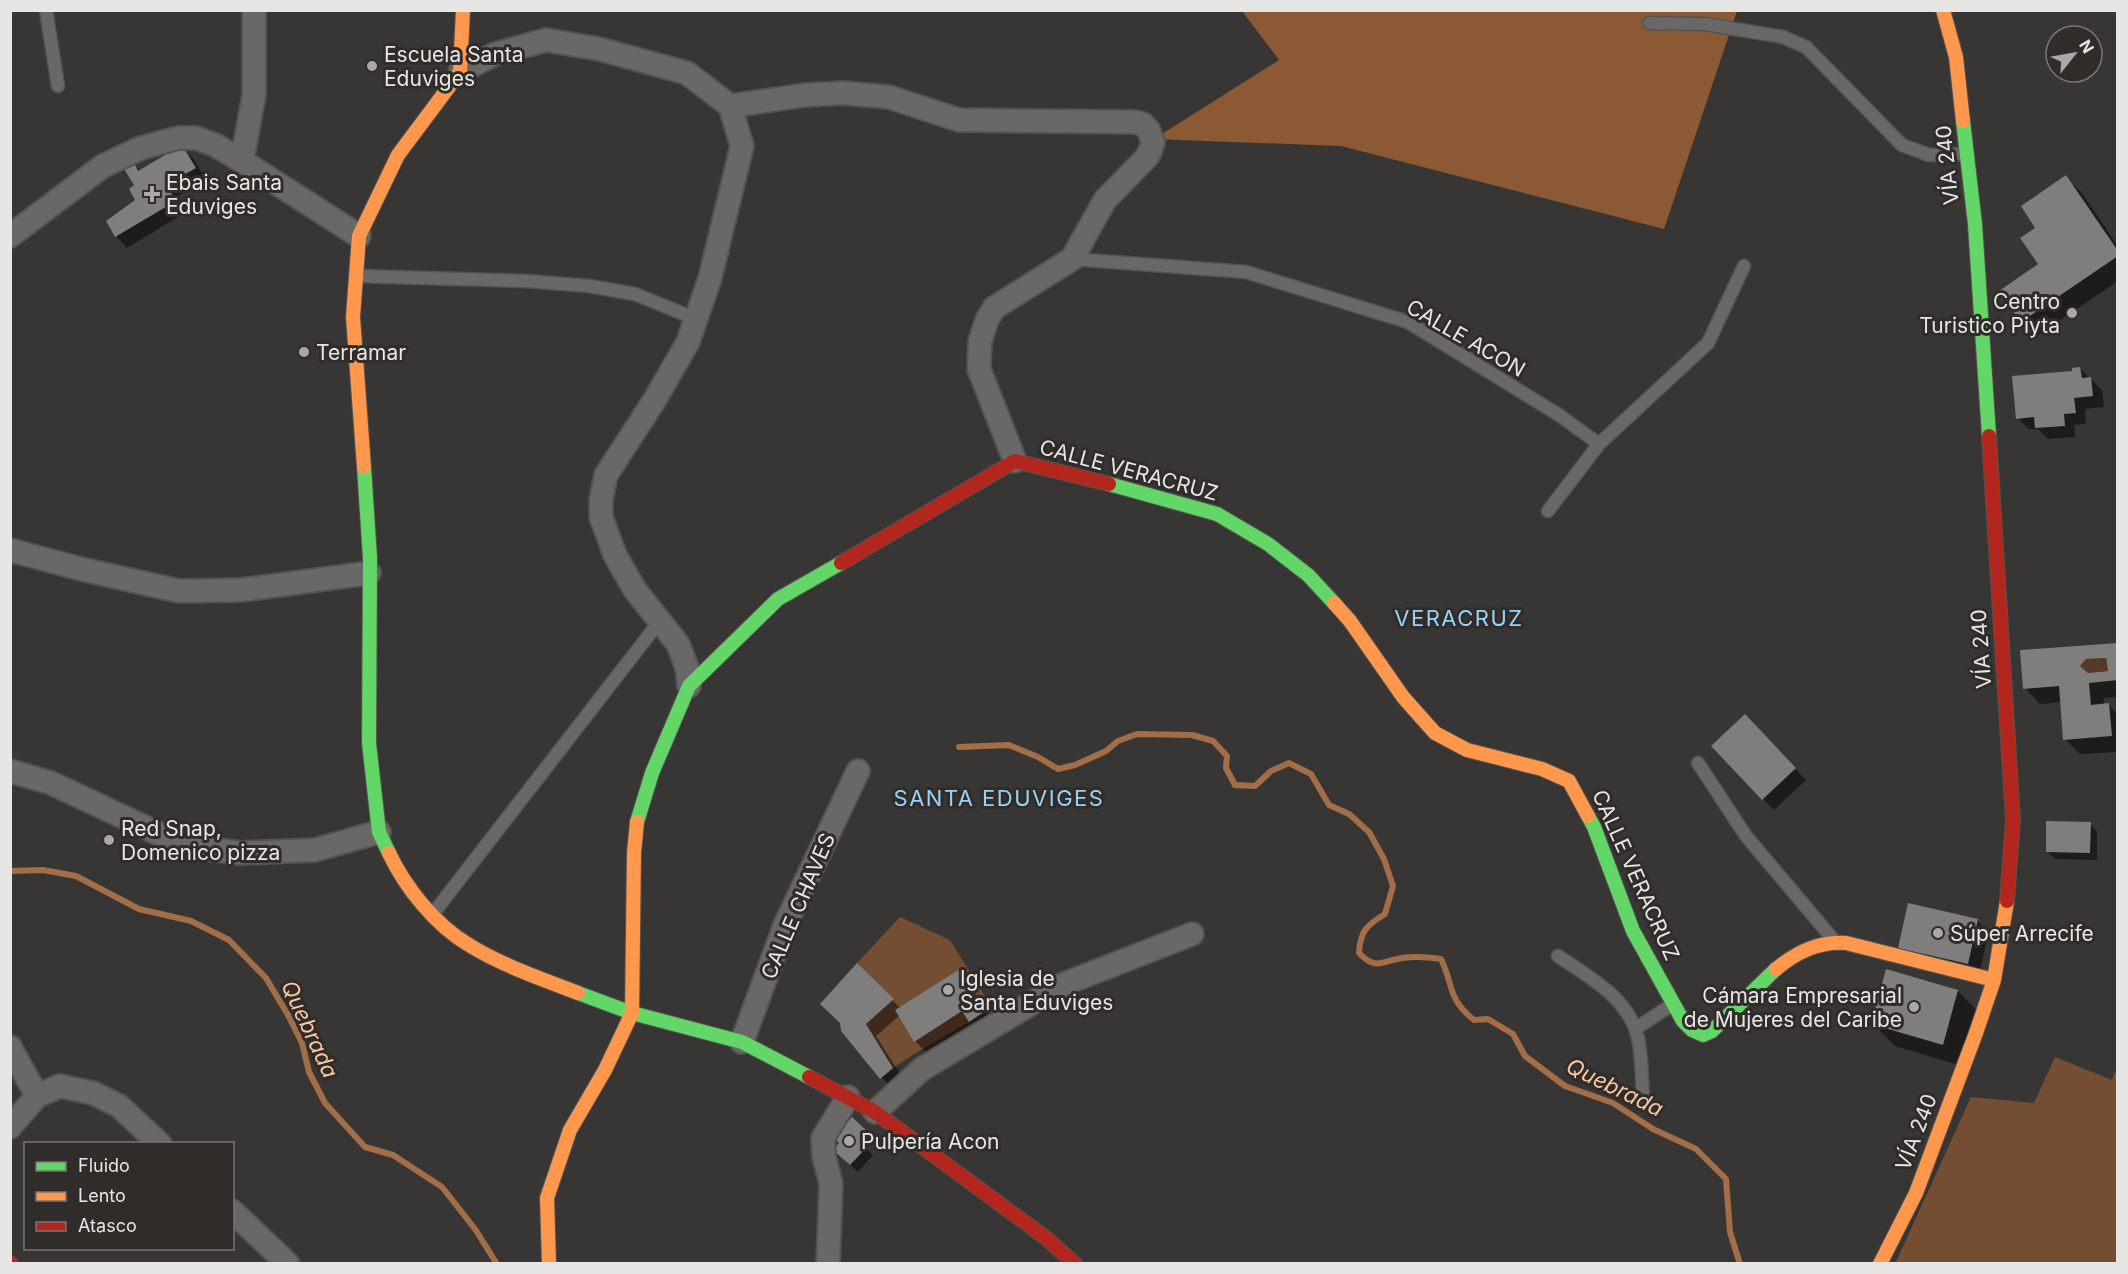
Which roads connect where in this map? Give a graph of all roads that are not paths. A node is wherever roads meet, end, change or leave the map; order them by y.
1 (46, 10) edge
2 (254, 10) edge
3 (463, 10) edge
4 (1943, 10) edge
5 (1649, 23) dead end
6 (460, 72) junction
7 (58, 86) dead end
8 (730, 106) junction
9 (1968, 154) junction
10 (242, 161) junction
11 (10, 236) edge
12 (359, 236) junction
13 (1072, 259) junction
14 (1744, 266) dead end
15 (356, 276) junction
16 (696, 319) junction
17 (1599, 444) junction
18 (1015, 461) junction
19 (1548, 511) dead end
20 (10, 550) edge
21 (369, 573) junction
22 (659, 622) junction
23 (689, 686) junction
24 (1698, 763) dead end
25 (10, 771) edge
26 (858, 771) dead end
27 (379, 832) junction
28 (432, 915) junction
29 (1192, 934) dead end
30 (1835, 942) junction
31 (1558, 956) dead end
32 (1994, 980) junction
33 (1673, 1004) junction
34 (632, 1013) junction
35 (1635, 1029) junction
36 (742, 1042) junction
37 (10, 1047) edge
38 (37, 1096) junction
39 (848, 1097) junction
40 (1643, 1099) dead end
41 (875, 1112) junction
42 (10, 1127) edge
43 (159, 1142) edge
44 (234, 1213) edge
45 (288, 1263) edge
46 (549, 1263) edge
47 (828, 1263) edge
48 (1075, 1263) edge
49 (1880, 1263) edge

1 - 7 lane
2 - 10 street
3 - 6 street
4 - 9 street, VÍA 240
5 - 9 lane
6 - 8 street
6 - 12 street
8 - 13 street
8 - 16 street
9 - 32 street, VÍA 240
10 - 11 street
10 - 12 street
12 - 15 street
13 - 17 lane, CALLE ACON
13 - 18 street
14 - 17 lane
15 - 16 lane
15 - 21 street
16 - 22 street
17 - 19 lane
18 - 23 street, CALLE VERACRUZ
18 - 33 street, CALLE VERACRUZ
20 - 21 street
21 - 27 street
22 - 23 street
22 - 28 lane
23 - 34 street, CALLE VERACRUZ
24 - 30 lane
25 - 27 street
26 - 36 street, CALLE CHAVES
27 - 28 street
28 - 34 street
29 - 41 street
30 - 32 street, CALLE VERACRUZ
30 - 33 street, CALLE VERACRUZ
31 - 35 lane
32 - 49 street, VÍA 240
33 - 35 lane
34 - 36 street
34 - 46 street
35 - 40 lane
36 - 39 street
37 - 38 street
38 - 42 street
38 - 43 street
39 - 41 street
39 - 47 street
41 - 48 street
44 - 45 street

